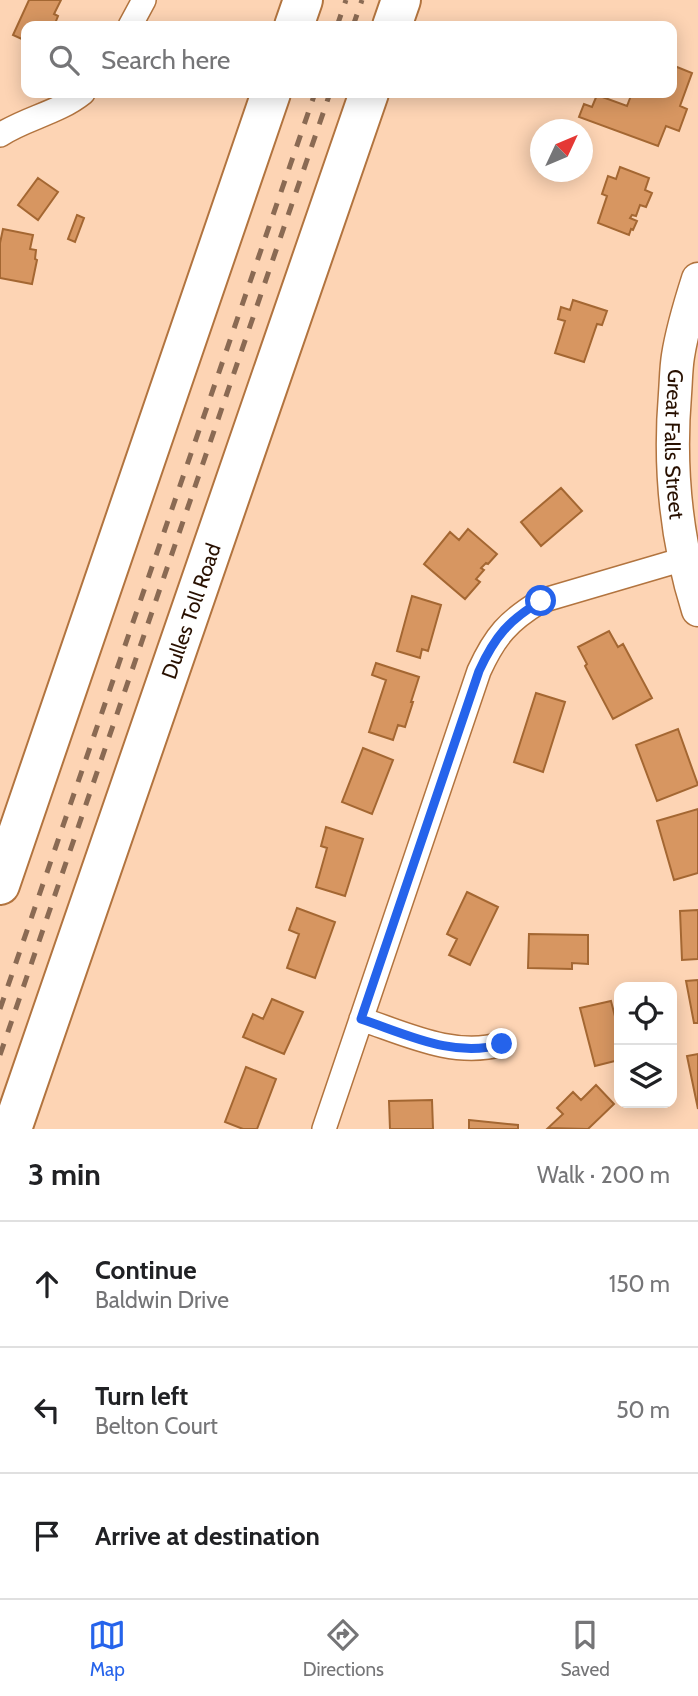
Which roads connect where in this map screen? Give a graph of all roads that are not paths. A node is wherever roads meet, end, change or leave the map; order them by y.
1 (144, 0) edge
2 (303, 0) edge
3 (401, 0) edge
4 (133, 21) edge
5 (296, 21) edge
6 (394, 21) edge
7 (77, 98) edge
8 (269, 98) edge
9 (367, 98) edge
10 (0, 135) edge
11 (698, 279) edge
12 (684, 559) junction
13 (698, 610) edge
14 (0, 885) edge
15 (361, 1019) junction
16 (502, 1044) dead end
17 (12, 1129) edge
18 (324, 1129) edge

1 - 4 street
2 - 5 highway
3 - 6 highway
7 - 10 street
8 - 14 highway
9 - 17 highway, Dulles Toll Road
11 - 12 main road, Great Falls Street
12 - 13 main road, Great Falls Street
12 - 15 street
15 - 16 street
15 - 18 street

